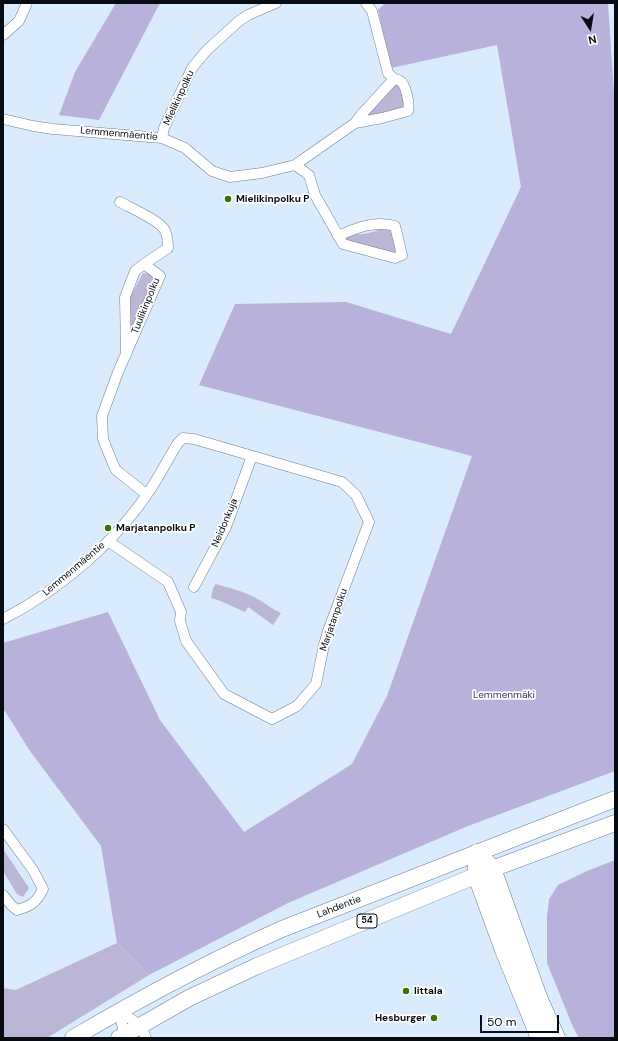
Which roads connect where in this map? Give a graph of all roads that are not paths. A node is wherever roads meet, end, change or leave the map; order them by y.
1 (27, 3) edge
2 (276, 3) edge
3 (366, 3) edge
4 (3, 35) edge
5 (394, 79) junction
6 (3, 119) edge
7 (355, 123) junction
8 (162, 138) junction
9 (294, 165) junction
10 (120, 202) dead end
11 (338, 236) junction
12 (144, 264) junction
13 (126, 355) junction
14 (194, 439) joint
15 (252, 456) junction
16 (146, 494) junction
17 (108, 541) junction
18 (194, 587) dead end
19 (3, 619) edge
20 (615, 799) edge
21 (615, 823) edge
22 (3, 829) edge
23 (477, 853) junction
24 (484, 873) junction
25 (3, 895) edge
26 (120, 1011) junction
27 (143, 1032) edge
28 (122, 1037) edge
29 (73, 1038) edge
30 (540, 1038) edge
31 (556, 1038) edge

1 - 4 street
2 - 8 street, Mielikinpolku
3 - 5 street
5 - 7 street
5 - 7 street
6 - 8 street, Lemmenmäentie
7 - 9 street
8 - 9 street, Lemmenmäentie
9 - 11 street
10 - 12 street, Tuulikinpolku
11 - 11 street
12 - 13 street, Tuulikinpolku
12 - 13 street, Tuulikinpolku
13 - 16 street, Tuulikinpolku
14 - 15 street, Marjatanpolku
14 - 16 street, Lemmenmäentie
15 - 17 street, Marjatanpolku
15 - 18 street, Neidonkuja
16 - 17 street, Lemmenmäentie
17 - 19 street, Lemmenmäentie
20 - 23 main road, Lahdentie / 54
21 - 24 main road, 54
22 - 25 street
23 - 24 highway
23 - 26 main road, Lahdentie / 54
24 - 27 main road, 54
24 - 30 highway
24 - 31 highway
26 - 27 street
26 - 28 street
26 - 29 main road, Lahdentie / 54
27 - 28 main road, 54

